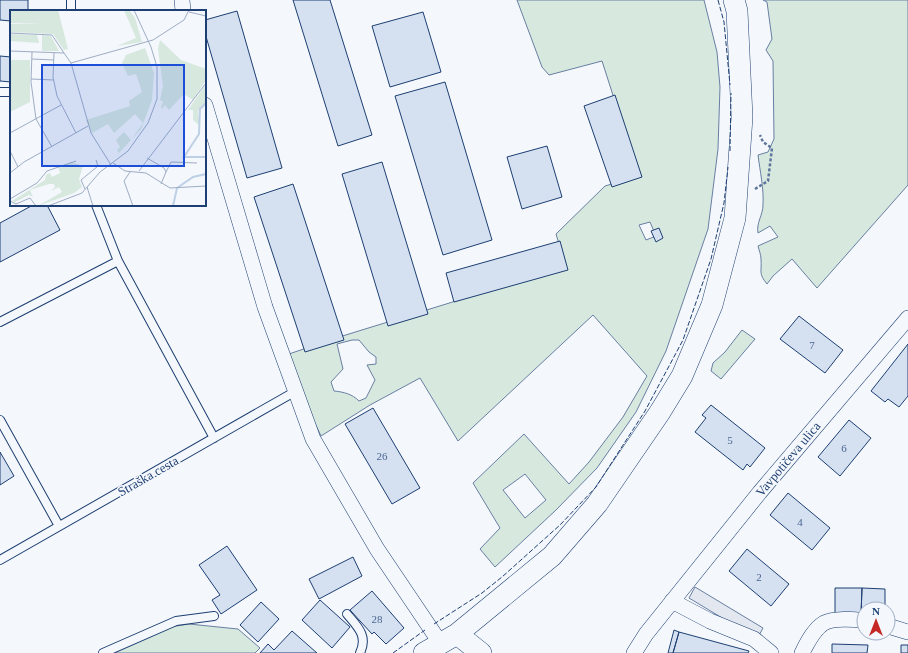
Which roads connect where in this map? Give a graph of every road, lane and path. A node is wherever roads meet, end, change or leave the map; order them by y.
1 (182, 0) edge
2 (734, 0) edge
3 (183, 10) edge
4 (206, 108) edge
5 (96, 206) edge
6 (118, 261) junction
7 (908, 318) edge
8 (0, 322) edge
9 (296, 392) junction
10 (0, 420) edge
11 (214, 438) junction
12 (59, 526) junction
13 (0, 560) edge
14 (672, 601) junction
15 (347, 614) dead end
16 (214, 616) dead end
17 (856, 620) edge
18 (896, 628) edge
19 (908, 632) edge
20 (441, 644) edge
21 (103, 653) edge
22 (360, 653) edge
23 (481, 653) edge
24 (634, 653) edge
25 (771, 653) edge
26 (802, 653) edge

1 - 3 street
2 - 20 street
4 - 9 street
5 - 6 lane
6 - 8 lane
6 - 11 lane
7 - 14 street, Vavpotičeva ulica
9 - 11 lane, Straška cesta
9 - 20 street
10 - 12 lane
11 - 12 lane, Straška cesta
12 - 13 lane, Straška cesta
14 - 24 street, Vavpotičeva ulica
14 - 25 street
15 - 22 lane
16 - 21 lane
17 - 26 street
18 - 19 street
20 - 23 street

